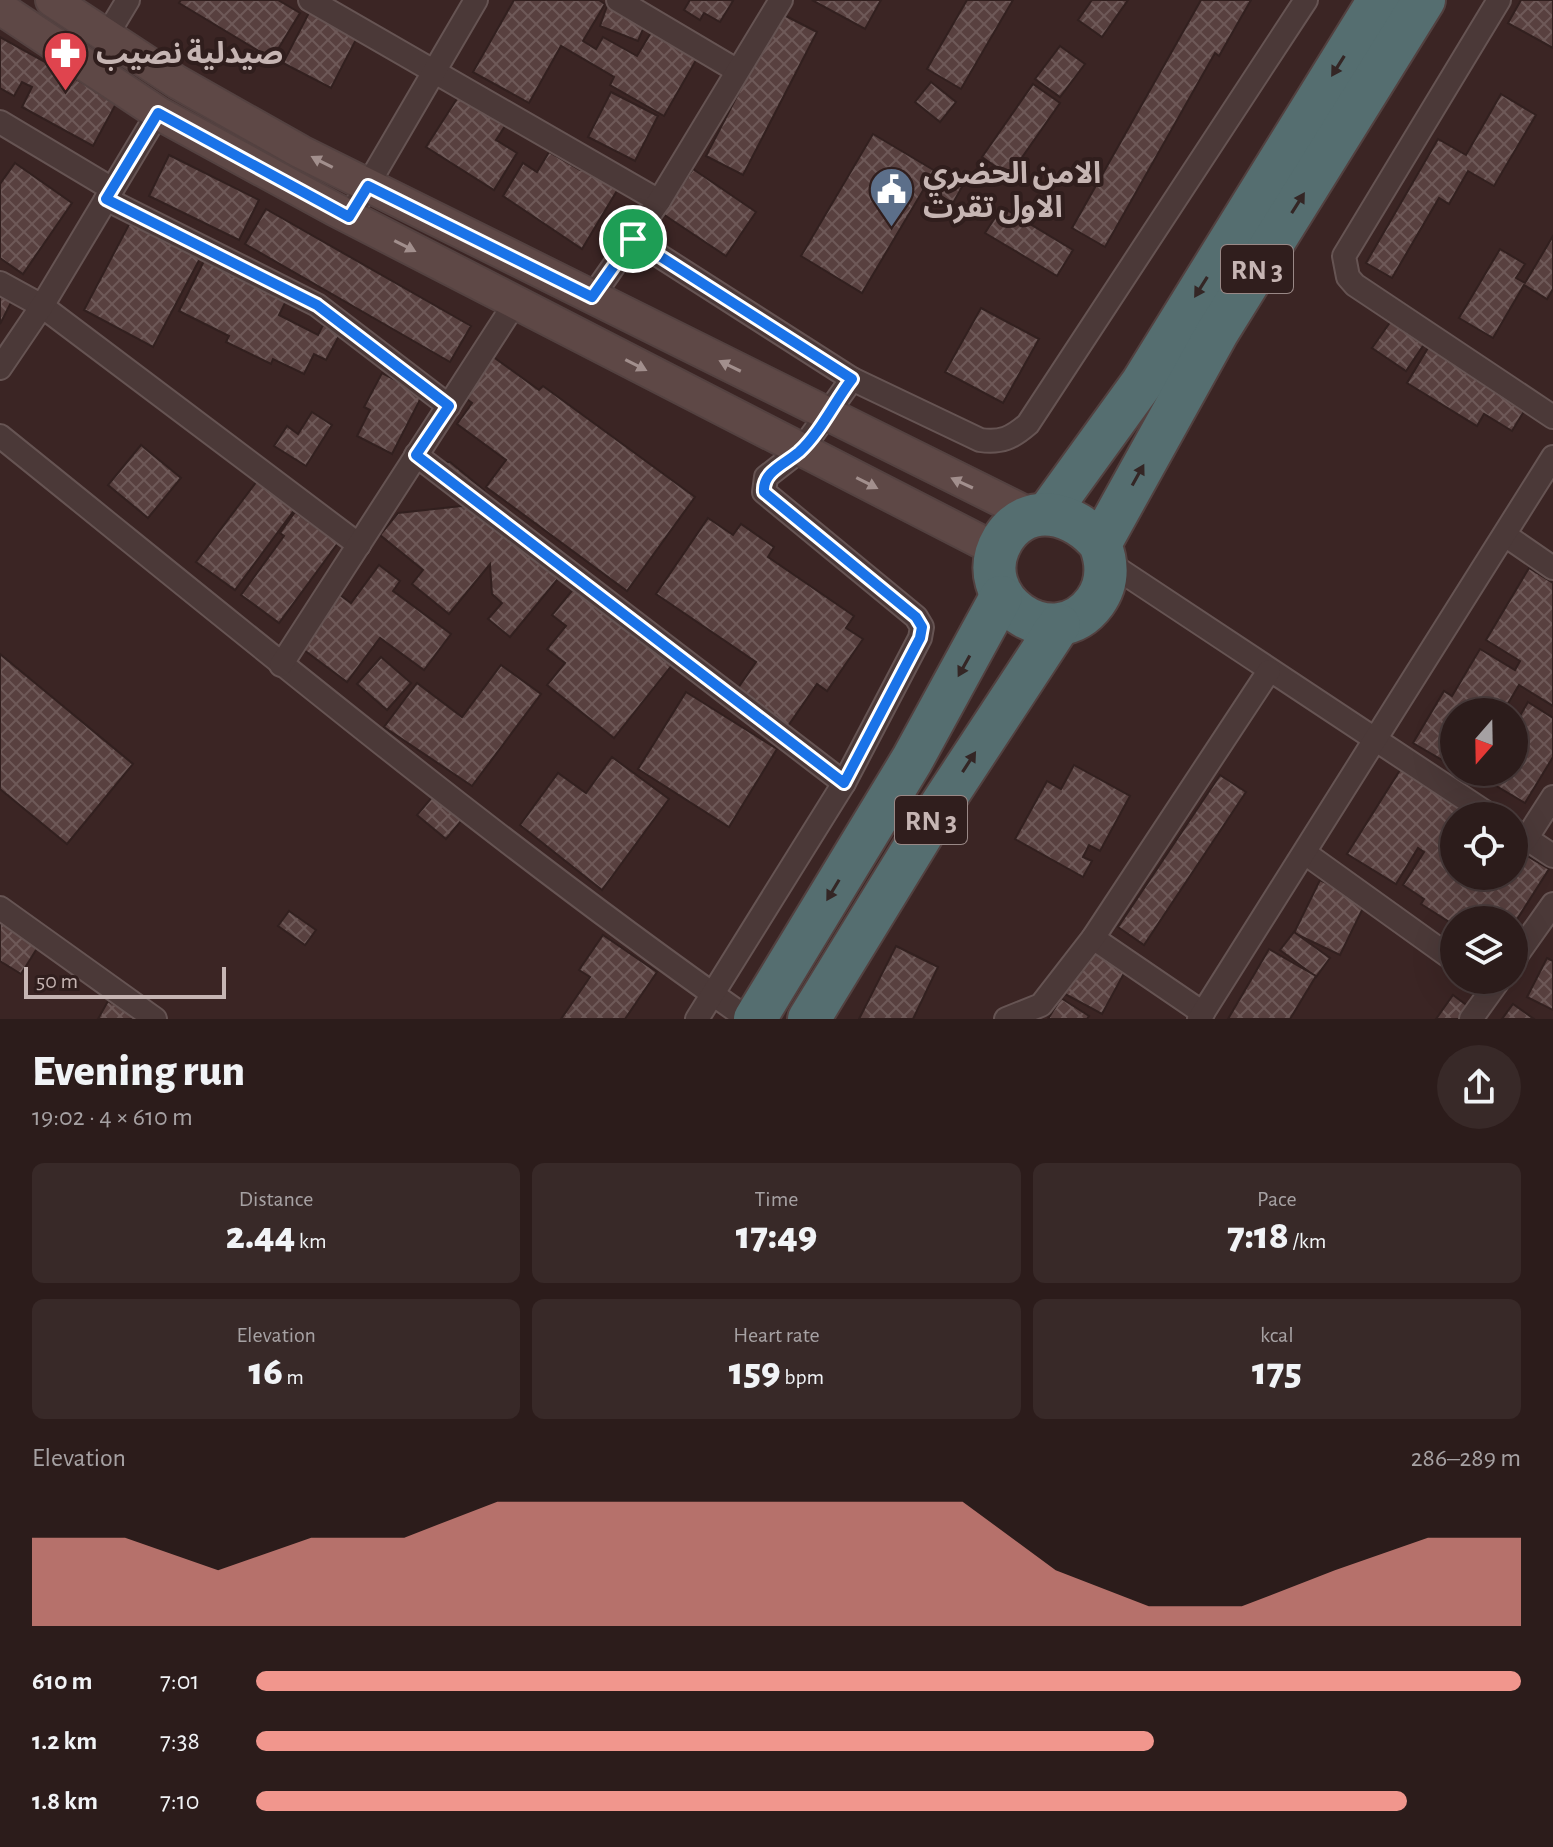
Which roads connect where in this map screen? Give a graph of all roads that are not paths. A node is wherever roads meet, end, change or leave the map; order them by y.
1 (52, 0) edge
2 (128, 0) edge
3 (310, 0) edge
4 (476, 0) edge
5 (618, 0) edge
6 (781, 0) edge
7 (1306, 0) edge
8 (1378, 0) edge
9 (1424, 0) edge
10 (1499, 0) edge
11 (0, 8) edge
12 (107, 35) junction
13 (736, 70) junction
14 (431, 73) junction
15 (158, 113) junction
16 (0, 122) edge
17 (368, 186) junction
18 (109, 194) junction
19 (659, 201) junction
20 (349, 217) junction
21 (633, 239) junction
22 (0, 283) edge
23 (592, 297) junction
24 (515, 303) junction
25 (42, 306) junction
26 (0, 368) edge
27 (852, 379) junction
28 (449, 406) junction
29 (826, 414) junction
30 (1553, 417) edge
31 (0, 436) edge
32 (802, 449) junction
33 (416, 455) junction
34 (1553, 457) edge
35 (1040, 515) junction
36 (1505, 535) junction
37 (359, 545) junction
38 (997, 550) junction
39 (1103, 552) junction
40 (1553, 568) edge
41 (1001, 597) junction
42 (1059, 625) junction
43 (281, 665) junction
44 (1269, 671) junction
45 (1377, 742) junction
46 (844, 783) junction
47 (1553, 797) edge
48 (1469, 802) edge
49 (1528, 826) edge
50 (1528, 840) edge
51 (1305, 853) junction
52 (1553, 856) edge
53 (1553, 904) edge
54 (0, 908) edge
55 (1093, 938) junction
56 (1528, 939) edge
57 (1440, 950) edge
58 (712, 994) junction
59 (1486, 994) edge
60 (1201, 1016) edge
61 (155, 1019) edge
62 (697, 1019) edge
63 (748, 1019) edge
64 (755, 1019) edge
65 (809, 1019) edge
66 (1006, 1019) edge
67 (1471, 1019) edge

1 - 12 main road
2 - 12 street
3 - 14 street
4 - 14 street
5 - 13 street
6 - 13 street
7 - 27 street
8 -> 35 highway, RN 3
39 -> 9 highway, RN 3
10 - 30 street
11 - 15 main road
17 -> 12 main road
13 - 19 street
14 - 17 street
14 - 19 street
15 - 18 street
15 - 20 main road
16 - 18 street
17 - 20 street
17 - 23 main road
18 - 25 street
18 - 28 street
19 - 21 street
20 -> 24 main road
21 - 23 street
21 - 27 street
22 - 25 street
29 -> 23 main road
24 - 28 street
24 -> 32 main road
25 - 26 street
25 - 37 street
27 - 29 street
28 - 33 street
29 - 32 street
35 -> 29 main road
31 - 43 street
32 -> 38 main road
32 - 46 street
33 - 37 street
33 - 46 street
34 - 36 street
35 - 38 highway
35 - 39 highway
36 - 40 street
36 - 45 street
37 - 43 street
38 - 41 highway
39 - 42 highway
39 - 44 street
41 - 42 highway
41 -> 64 highway, RN 3
65 -> 42 highway, RN 3
43 - 58 street
44 - 45 street
44 - 55 street
45 - 48 street
45 - 51 street
46 - 58 street
47 - 49 street
50 - 52 street
51 - 57 street
51 - 60 street
53 - 56 street
54 - 61 street
55 - 60 street
55 - 66 street
58 - 62 street
58 - 63 street
59 - 67 street

